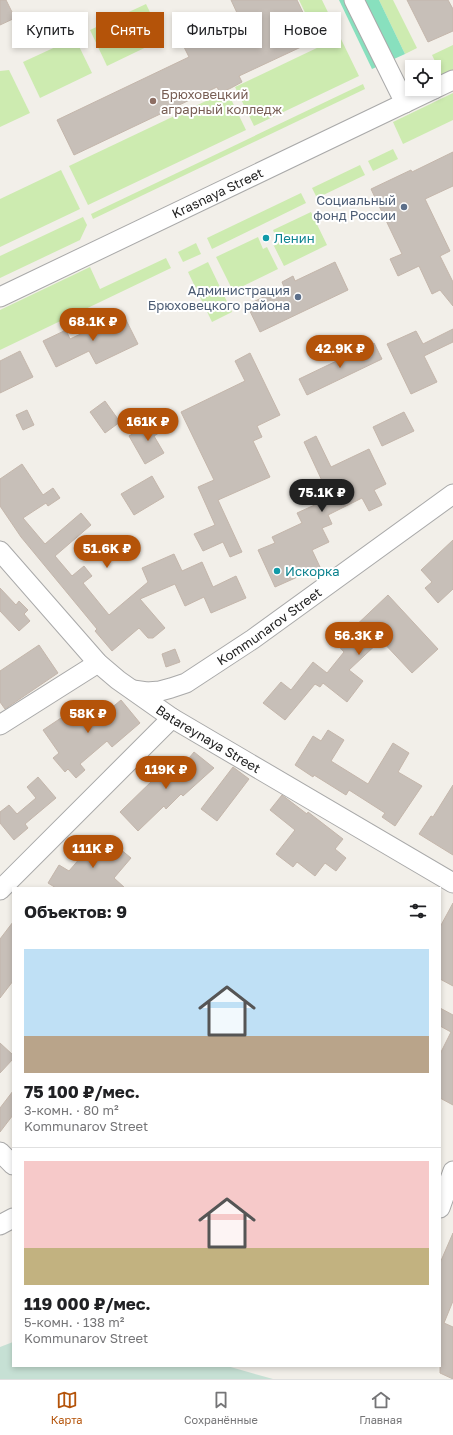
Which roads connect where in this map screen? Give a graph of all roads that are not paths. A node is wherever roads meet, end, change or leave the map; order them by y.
1 (354, 0) edge
2 (453, 80) edge
3 (441, 86) edge
4 (420, 96) edge
5 (405, 103) junction
6 (0, 297) edge
7 (453, 494) edge
8 (0, 551) edge
9 (98, 663) junction
10 (133, 690) junction
11 (172, 718) junction
12 (0, 725) edge
13 (453, 884) edge
14 (0, 890) edge
15 (0, 1152) edge
16 (12, 1164) edge
17 (453, 1171) edge
18 (441, 1205) edge
19 (12, 1219) edge
20 (0, 1225) edge

1 - 5 street
2 - 3 street, Krasnaya Street
4 - 5 street, Krasnaya Street
5 - 6 street, Krasnaya Street
7 - 10 street, Kommunarov Street
8 - 9 street, Batareynaya Street
9 - 10 street, Batareynaya Street
9 - 12 street
10 - 11 street, Batareynaya Street
11 - 13 street, Batareynaya Street
11 - 14 street
15 - 16 street
17 - 18 street
19 - 20 street

